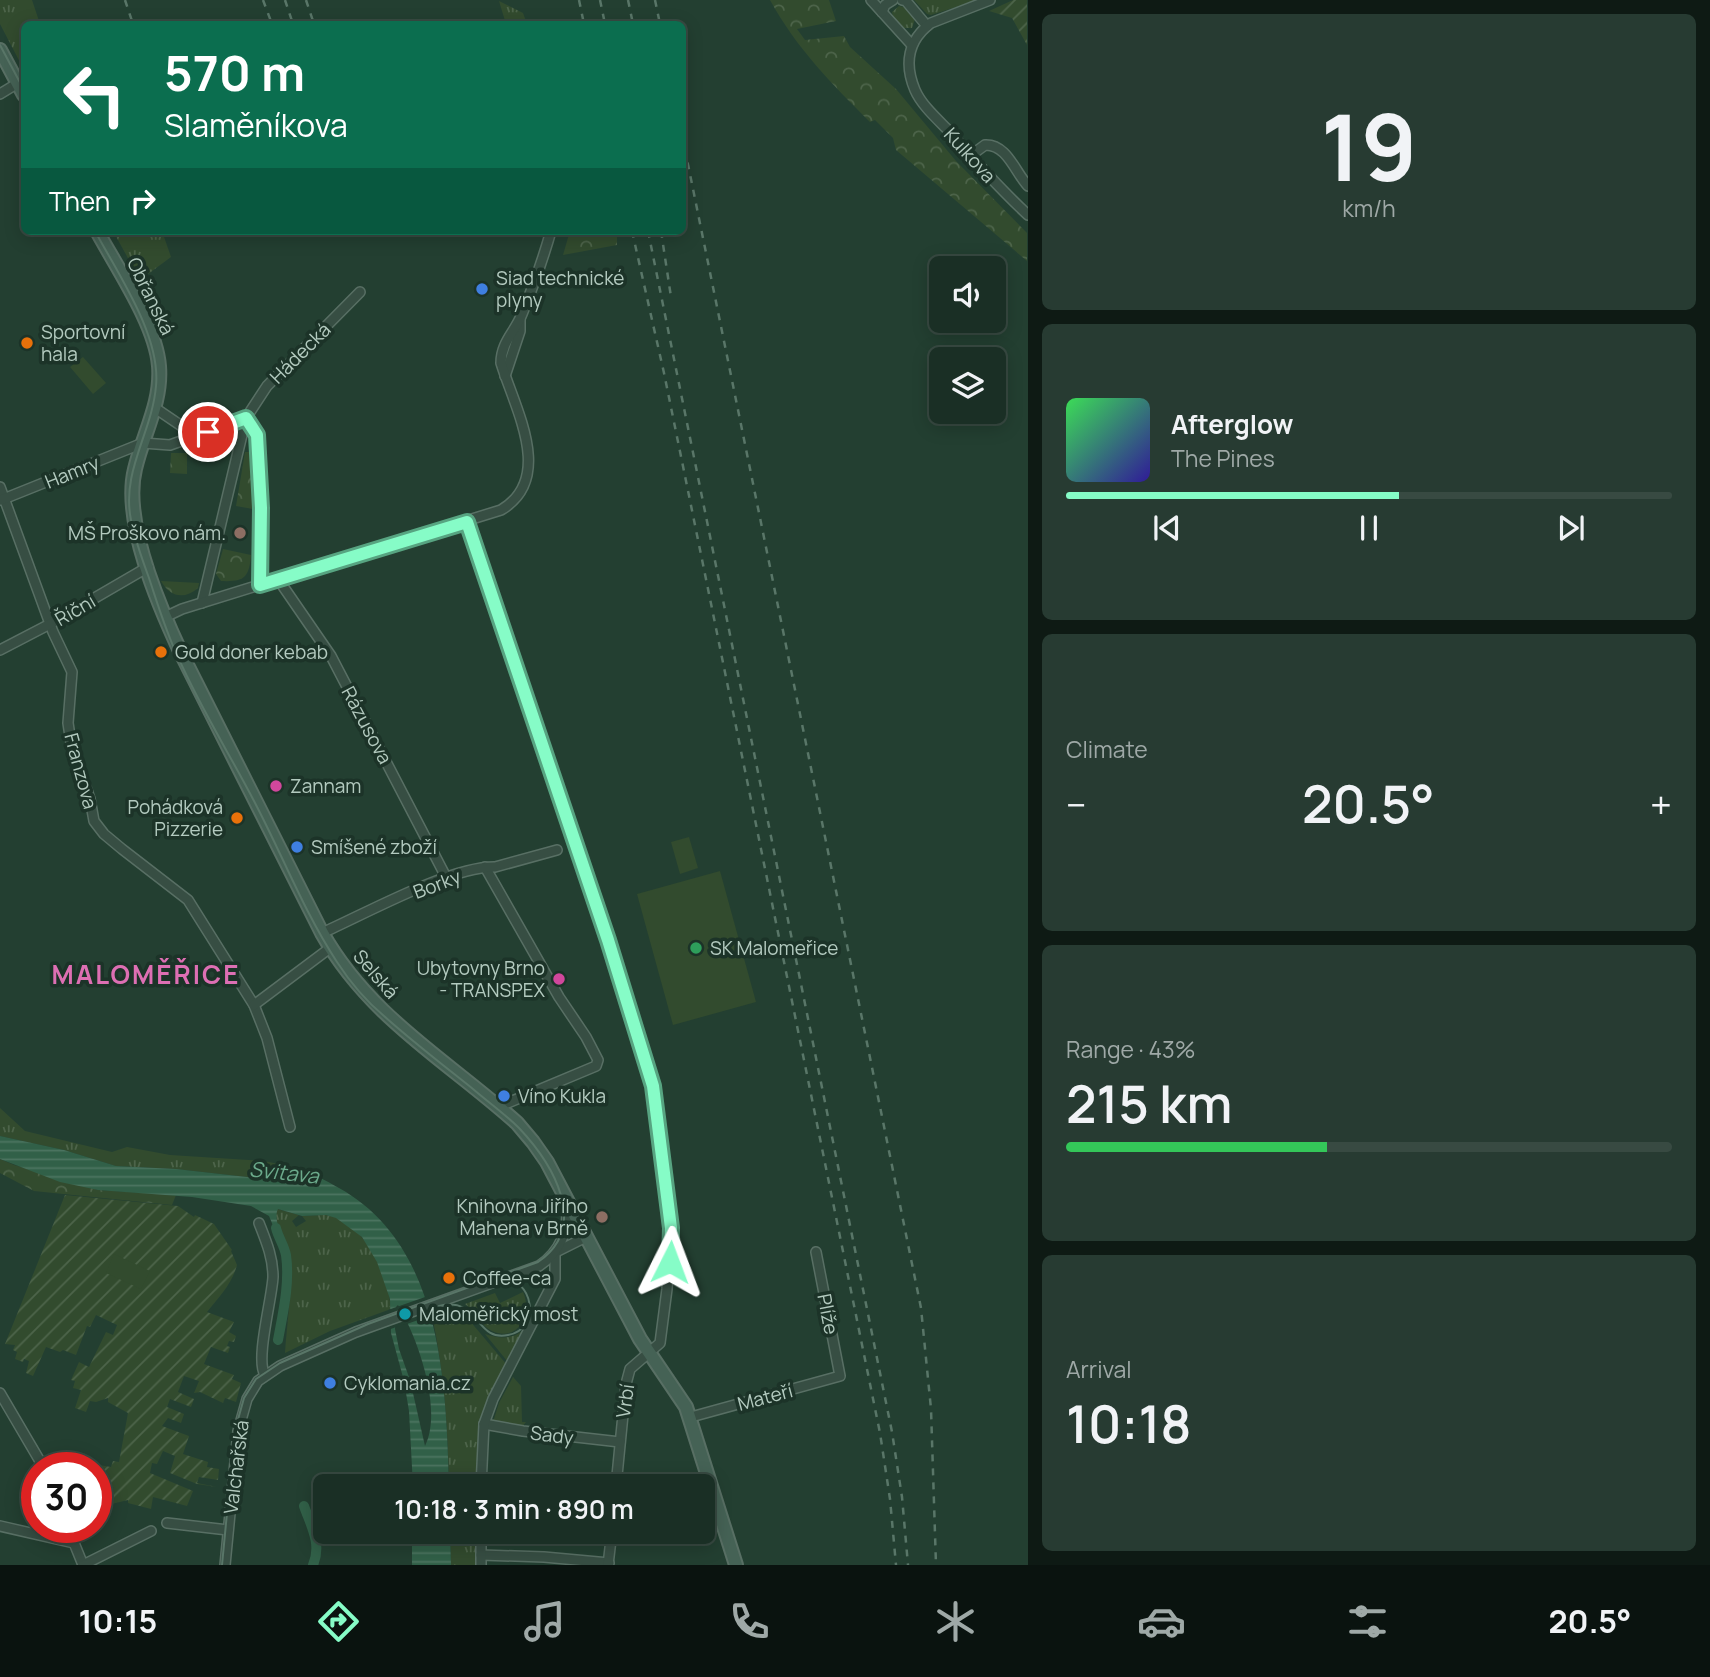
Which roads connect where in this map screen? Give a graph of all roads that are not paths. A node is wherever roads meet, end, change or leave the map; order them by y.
1 (871, 0) edge
2 (893, 0) edge
3 (902, 0) edge
4 (990, 0) edge
5 (882, 12) junction
6 (927, 26) junction
7 (911, 44) junction
8 (0, 50) edge
9 (21, 89) edge
10 (0, 94) edge
11 (970, 156) junction
12 (1027, 186) edge
13 (1027, 215) edge
14 (99, 235) edge
15 (550, 235) edge
16 (360, 292) dead end
17 (155, 408) junction
18 (246, 418) junction
19 (189, 438) junction
20 (143, 443) junction
21 (0, 486) edge
22 (2, 499) edge
23 (131, 504) joint
24 (467, 522) junction
25 (148, 567) junction
26 (278, 579) junction
27 (260, 585) junction
28 (202, 603) junction
29 (165, 617) junction
30 (50, 624) junction
31 (0, 650) edge
32 (557, 850) dead end
33 (485, 867) junction
34 (446, 877) junction
35 (322, 933) junction
36 (326, 951) junction
37 (254, 1005) junction
38 (498, 1107) junction
39 (290, 1127) dead end
40 (565, 1199) junction
41 (259, 1223) dead end
42 (586, 1237) junction
43 (555, 1252) junction
44 (816, 1252) dead end
45 (649, 1354) junction
46 (265, 1376) junction
47 (840, 1376) joint
48 (0, 1393) edge
49 (688, 1412) junction
50 (484, 1424) junction
51 (620, 1442) junction
52 (35, 1452) edge
53 (482, 1474) edge
54 (617, 1474) edge
55 (167, 1524) dead end
56 (0, 1526) edge
57 (228, 1530) junction
58 (21, 1531) edge
59 (151, 1531) dead end
60 (74, 1543) edge
61 (610, 1544) edge
62 (481, 1560) edge
63 (608, 1564) edge
64 (83, 1565) edge
65 (225, 1565) edge
66 (736, 1565) edge

1 - 5 street
2 - 5 street
3 - 6 street
4 - 6 street
5 - 7 street
6 - 7 street
7 - 11 street, Kulkova
8 - 9 main road
9 - 10 street
11 - 12 street
11 - 13 street, Kulkova
14 - 17 main road, Obřanská
15 - 24 street
16 - 18 street, Hádecká
17 - 19 street
17 - 20 main road, Obřanská
18 - 19 street
18 - 27 street
18 - 28 street, Hádecká
19 - 20 street
20 - 22 street, Hamry
20 - 23 main road, Obřanská
21 - 22 street, Franzova
22 - 30 street, Franzova
23 - 25 main road, Selská
24 - 26 street
24 - 45 street, Vrbí
25 - 29 main road, Selská
25 - 30 street, Říční
26 - 27 street
26 - 34 street, Rázusova
27 - 28 street
28 - 29 street
29 - 35 main road, Selská
30 - 31 street, Říční
30 - 37 street, Franzova
32 - 33 street, Borky
33 - 34 street, Borky
33 - 38 street
34 - 35 street, Borky
35 - 36 main road, Selská
36 - 37 street
36 - 38 main road, Selská
37 - 39 street, Franzova
38 - 40 main road, Selská
40 - 42 main road, Selská
40 - 43 street
41 - 46 street
42 - 43 street
42 - 45 main road, Selská
43 - 46 street, Valchařská
43 - 50 street
44 - 47 street, Plíže
45 - 49 main road, Selská
45 - 51 street, Vrbí
46 - 57 street, Valchařská
47 - 49 street, Mateří
48 - 52 street
49 - 66 main road, Selská
50 - 51 street, Sady
50 - 53 street
51 - 54 street, Vrbí
55 - 57 street
56 - 58 street
57 - 65 street, Valchařská
59 - 64 street
60 - 64 street
61 - 63 street
62 - 63 street

